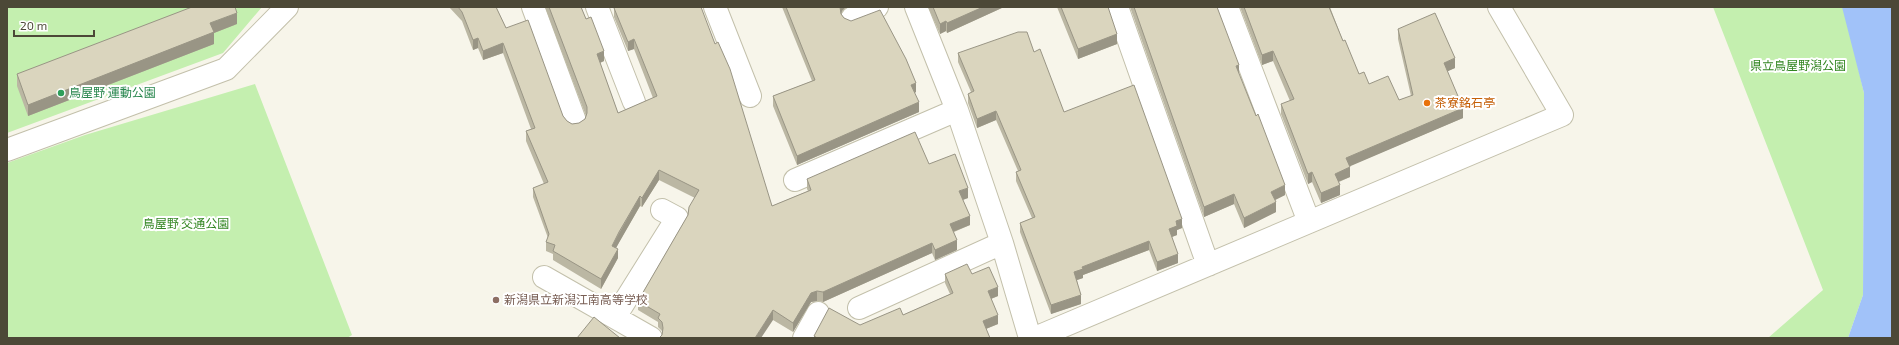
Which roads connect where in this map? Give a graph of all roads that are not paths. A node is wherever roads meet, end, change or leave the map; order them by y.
1 (287, 7) edge
2 (533, 7) edge
3 (597, 7) edge
4 (715, 7) edge
5 (877, 7) edge
6 (916, 7) edge
7 (1117, 7) edge
8 (1227, 7) edge
9 (1499, 7) edge
10 (852, 18) dead end
11 (750, 96) dead end
12 (634, 102) dead end
13 (957, 110) junction
14 (575, 121) dead end
15 (7, 150) edge
16 (795, 180) dead end
17 (662, 210) dead end
18 (1309, 222) junction
19 (1002, 243) junction
20 (1208, 265) junction
21 (544, 277) dead end
22 (859, 308) dead end
23 (818, 313) dead end
24 (615, 317) junction
25 (651, 338) edge
26 (804, 338) edge
27 (1030, 338) edge
28 (1035, 338) edge

1 - 15 street
2 - 14 street
3 - 12 street
4 - 11 street
5 - 10 street
6 - 13 street
7 - 20 street
8 - 18 street
9 - 18 street
13 - 16 street
13 - 19 street
17 - 24 street
18 - 20 street
19 - 22 street
19 - 27 street
20 - 28 street
21 - 24 street
23 - 26 street
24 - 25 street

